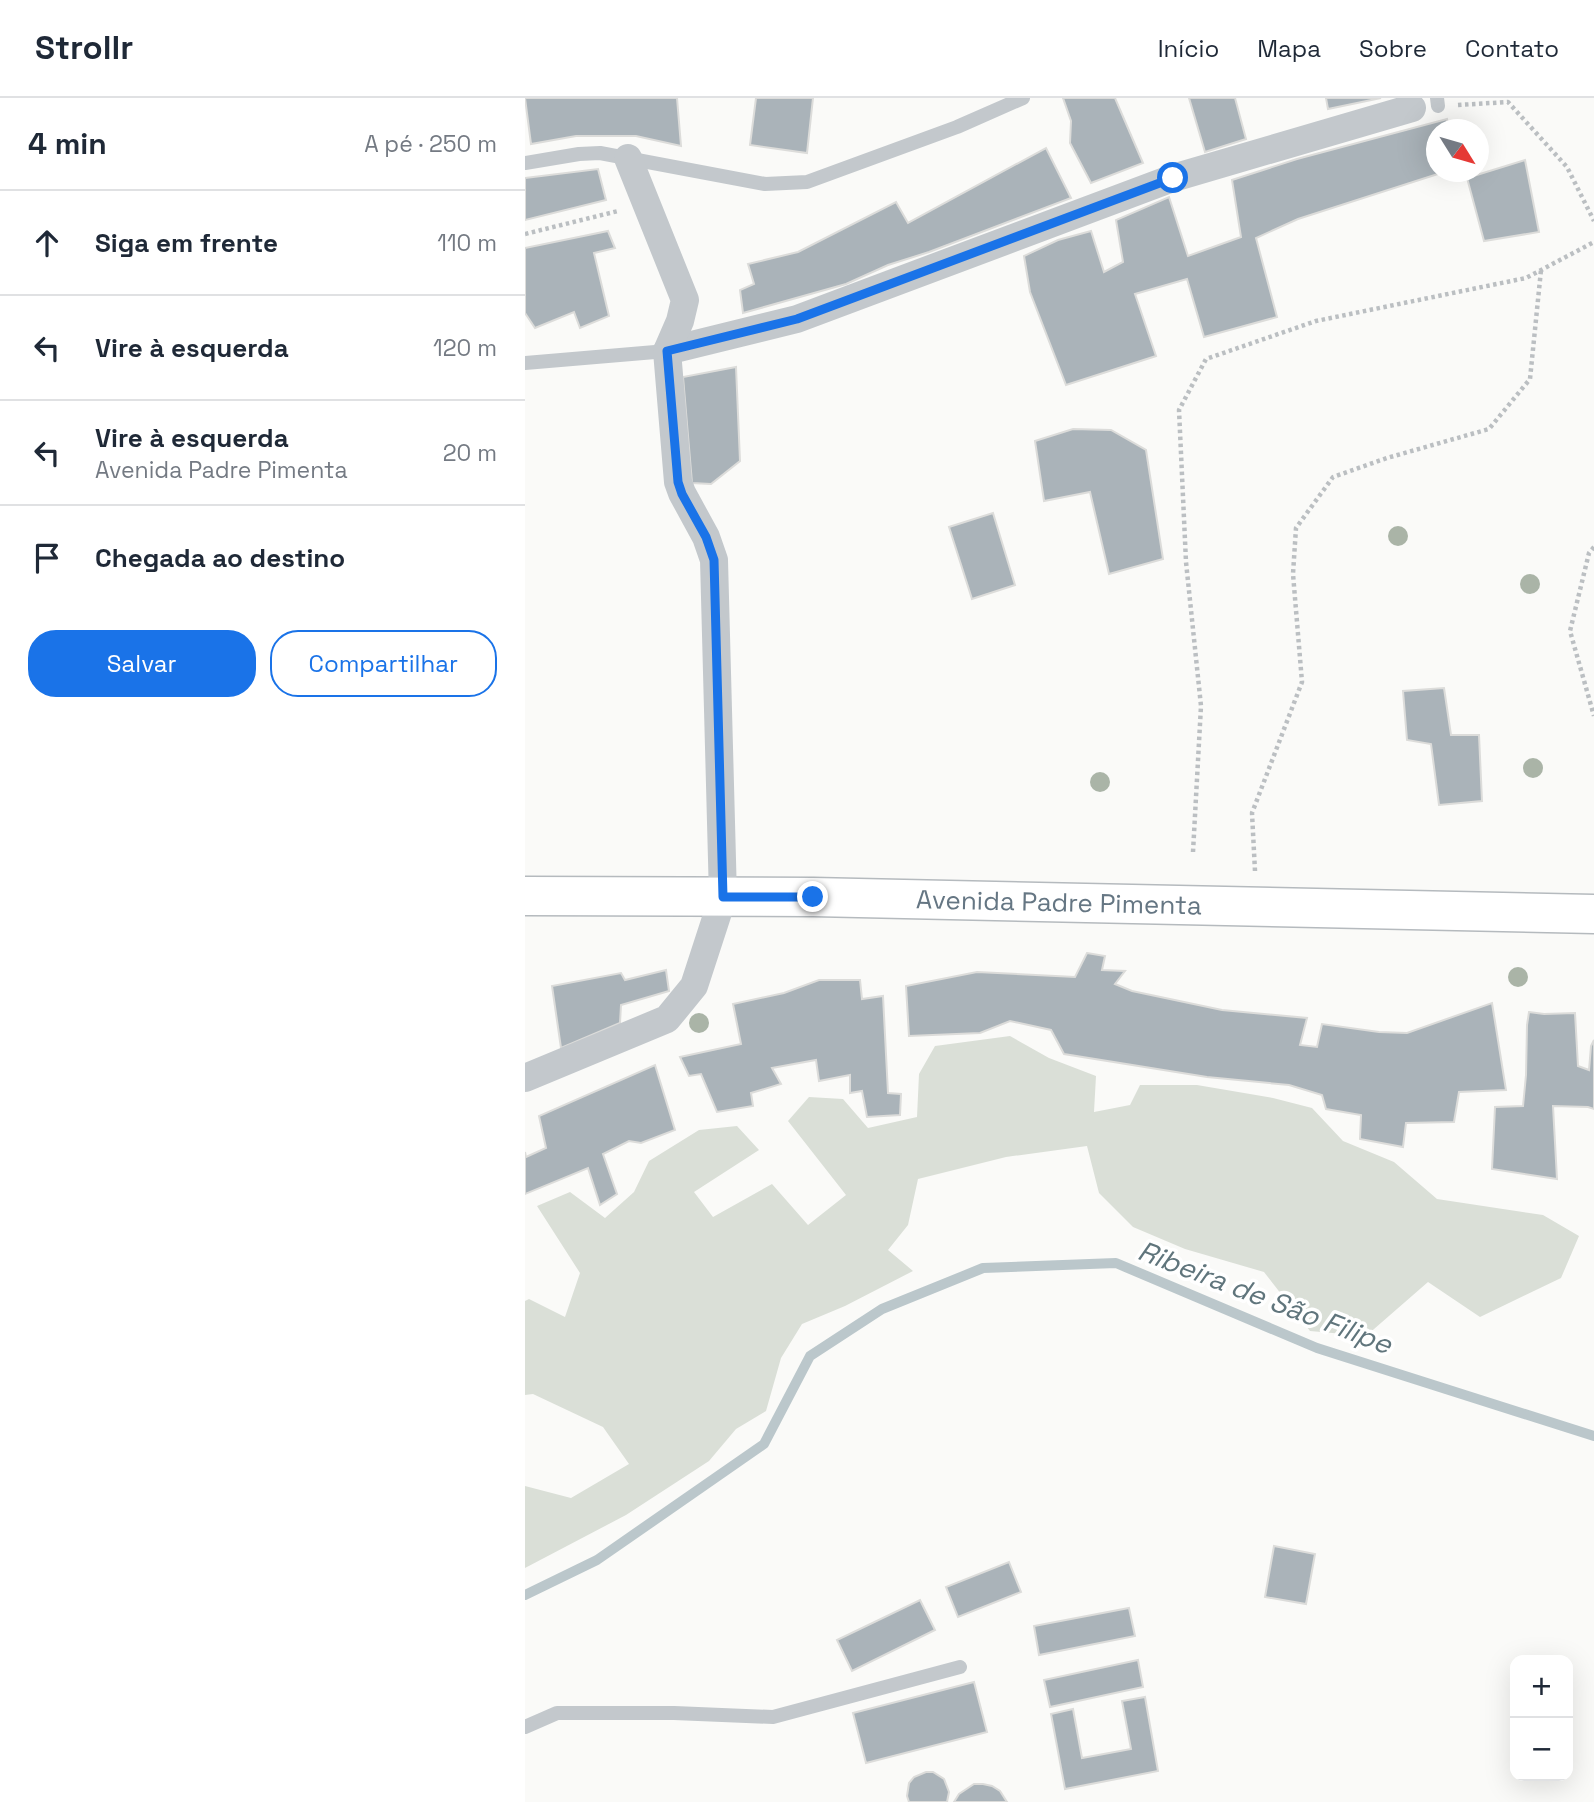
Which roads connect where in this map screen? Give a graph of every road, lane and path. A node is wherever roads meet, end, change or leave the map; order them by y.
1 (1023, 98) edge
2 (1429, 104) edge
3 (628, 158) junction
4 (525, 163) edge
5 (646, 204) junction
6 (1594, 221) edge
7 (525, 234) edge
8 (1594, 242) edge
9 (1541, 270) junction
10 (667, 351) junction
11 (525, 363) edge
12 (1594, 547) edge
13 (1594, 716) edge
14 (1193, 852) dead end
15 (525, 896) edge
16 (723, 897) junction
17 (1257, 907) junction
18 (1594, 914) edge
19 (525, 1078) edge
20 (960, 1667) dead end
21 (525, 1727) edge

1 - 3 lane
2 - 6 path
2 - 10 street
3 - 4 lane
3 - 5 street
5 - 7 path
5 - 10 street
8 - 9 path
9 - 14 path
9 - 17 path
10 - 11 lane
10 - 16 street
12 - 13 path
15 - 16 main road, Avenida Padre Pimenta
16 - 17 main road, Avenida Padre Pimenta
16 - 19 street
17 - 18 main road, Avenida Padre Pimenta
20 - 21 lane

